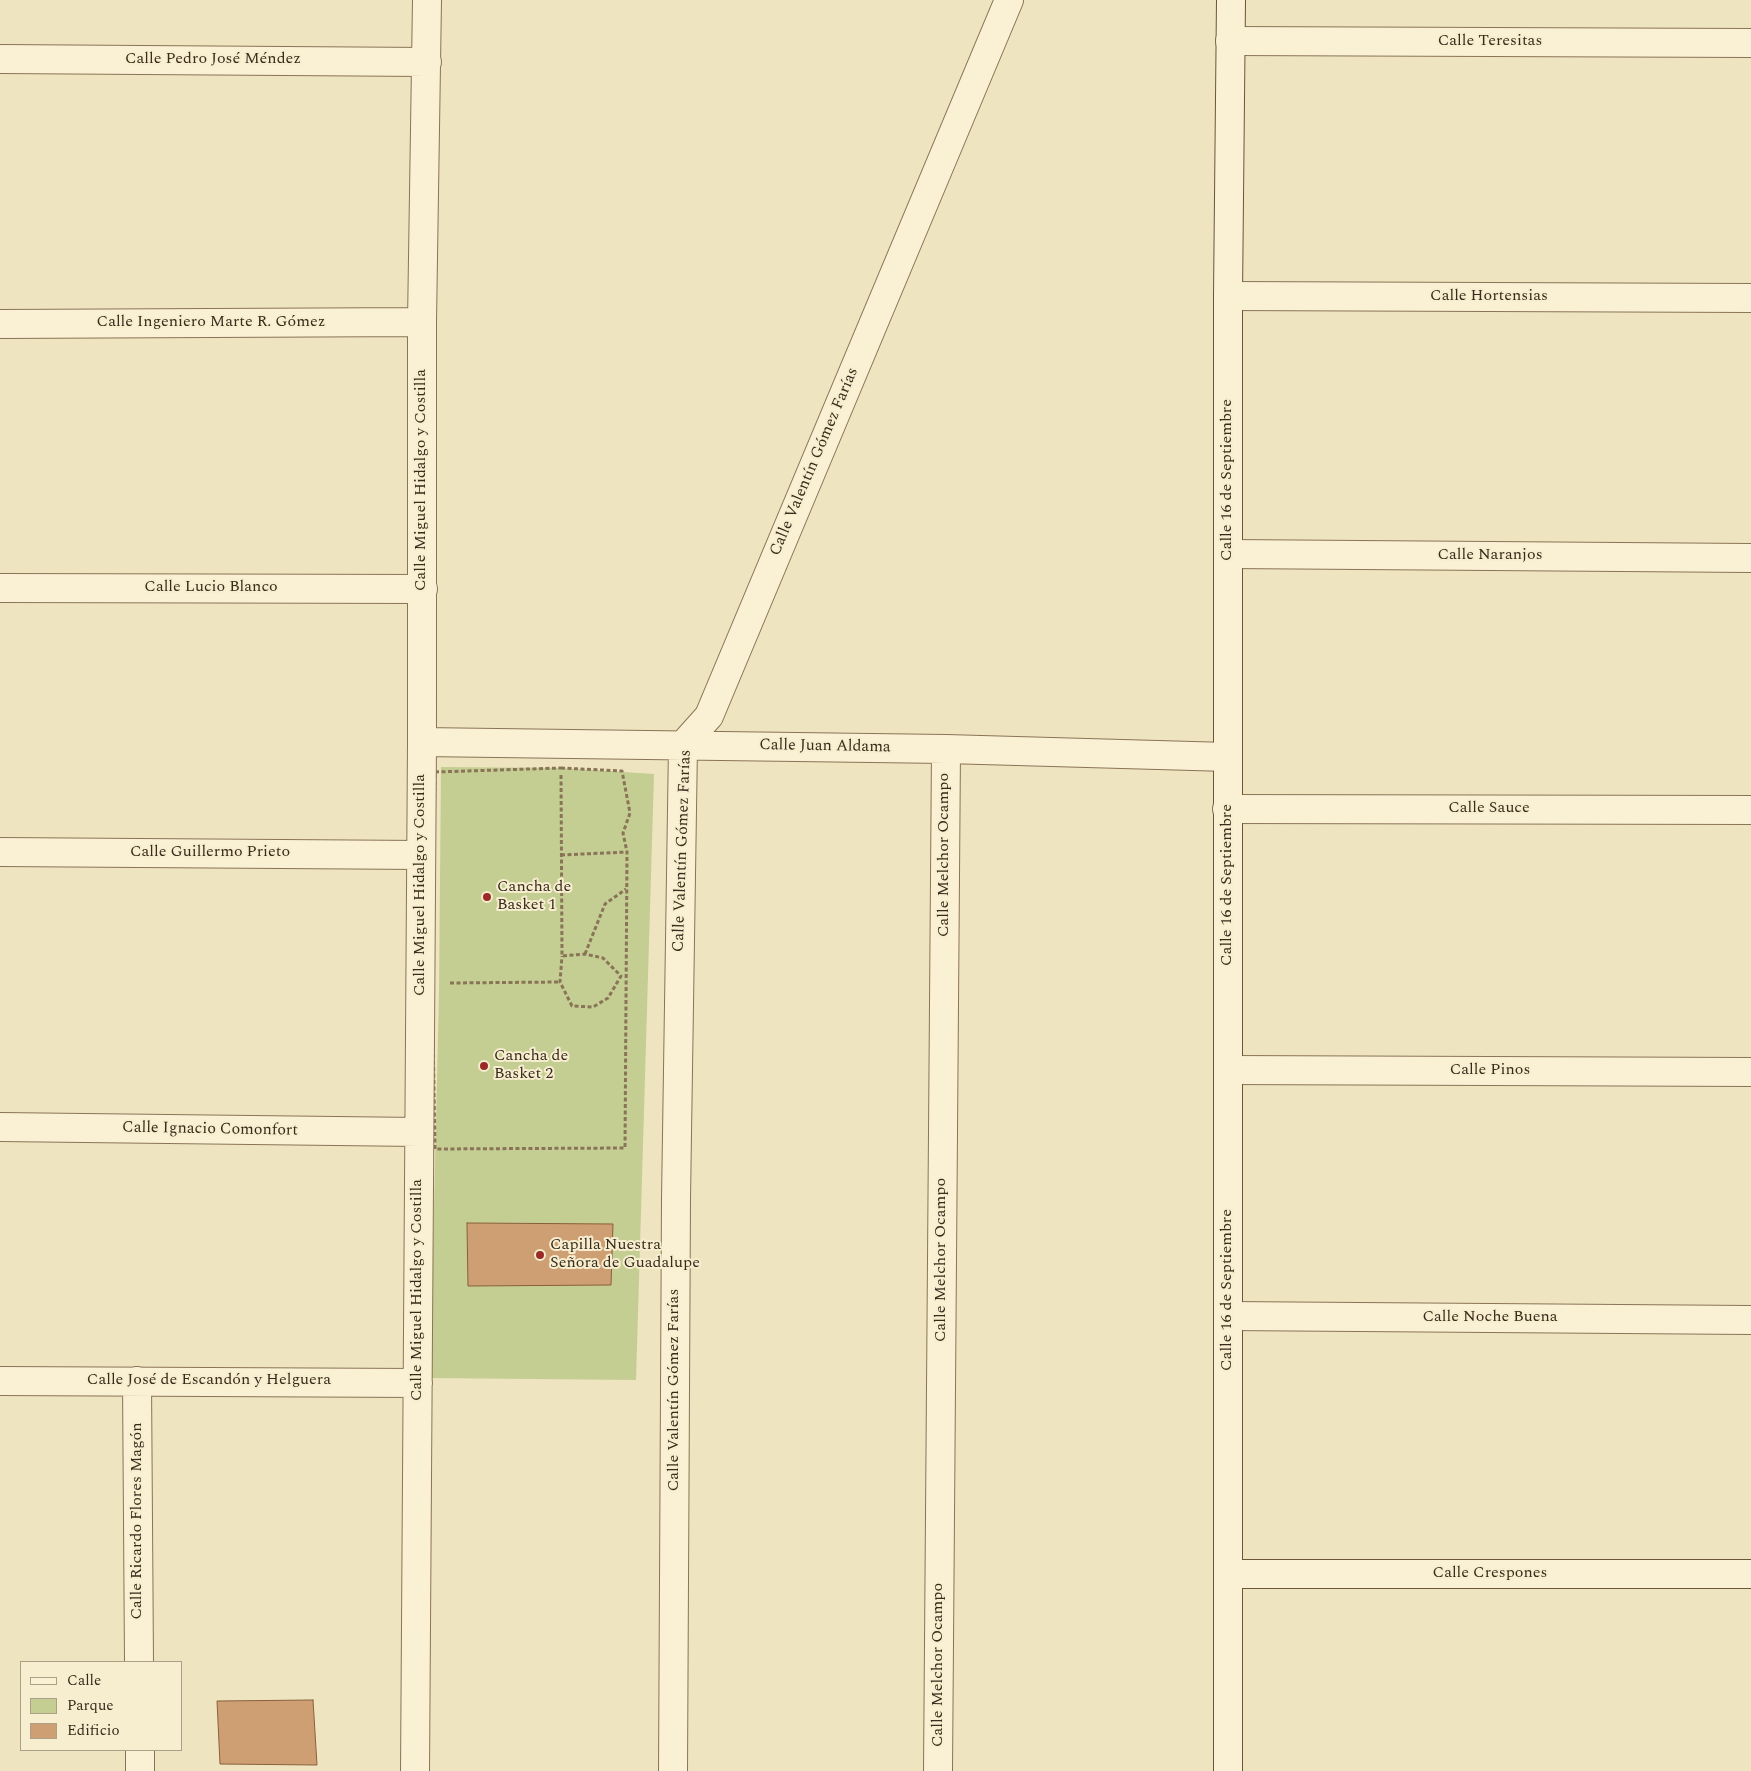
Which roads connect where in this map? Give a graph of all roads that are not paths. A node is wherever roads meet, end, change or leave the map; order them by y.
1 (427, 0) edge
2 (1009, 0) edge
3 (1231, 0) edge
4 (1230, 41) junction
5 (1751, 43) edge
6 (0, 59) edge
7 (426, 62) junction
8 (1228, 296) junction
9 (1751, 298) edge
10 (422, 322) junction
11 (0, 324) edge
12 (1229, 554) junction
13 (1751, 558) edge
14 (0, 588) edge
15 (423, 589) junction
16 (422, 742) junction
17 (683, 745) junction
18 (946, 749) junction
19 (1228, 757) junction
20 (1228, 809) junction
21 (1751, 810) edge
22 (0, 852) edge
23 (421, 855) junction
24 (1228, 1070) junction
25 (1751, 1072) edge
26 (0, 1127) edge
27 (419, 1132) junction
28 (1228, 1316) junction
29 (1751, 1320) edge
30 (137, 1380) junction
31 (0, 1381) edge
32 (418, 1383) junction
33 (1228, 1574) junction
34 (1751, 1574) edge
35 (139, 1661) edge
36 (140, 1751) edge
37 (140, 1771) edge
38 (415, 1771) edge
39 (673, 1771) edge
40 (938, 1771) edge
41 (1228, 1771) edge

1 - 7 street, Calle Miguel Hidalgo y Costilla
2 - 17 street, Calle Valentín Gómez Farías
3 - 4 street, Calle 16 de Septiembre
4 - 5 street, Calle Teresitas
4 - 8 street, Calle 16 de Septiembre
6 - 7 street, Calle Pedro José Méndez
7 - 10 street, Calle Miguel Hidalgo y Costilla
8 - 9 street, Calle Hortensias
8 - 12 street, Calle 16 de Septiembre
10 - 11 street, Calle Ingeniero Marte R. Gómez
10 - 15 street, Calle Miguel Hidalgo y Costilla
12 - 13 street, Calle Naranjos
12 - 19 street, Calle 16 de Septiembre
14 - 15 street, Calle Lucio Blanco
15 - 16 street, Calle Miguel Hidalgo y Costilla
16 - 17 street, Calle Juan Aldama
16 - 23 street, Calle Miguel Hidalgo y Costilla
17 - 18 street, Calle Juan Aldama
17 - 39 street, Calle Valentín Gómez Farías
18 - 19 street, Calle Juan Aldama
18 - 40 street, Calle Melchor Ocampo
19 - 20 street, Calle 16 de Septiembre
20 - 21 street, Calle Sauce
20 - 24 street, Calle 16 de Septiembre
22 - 23 street, Calle Guillermo Prieto
23 - 27 street, Calle Miguel Hidalgo y Costilla
24 - 25 street, Calle Pinos
24 - 28 street, Calle 16 de Septiembre
26 - 27 street, Calle Ignacio Comonfort
27 - 32 street, Calle Miguel Hidalgo y Costilla
28 - 29 street, Calle Noche Buena
28 - 33 street, Calle 16 de Septiembre
30 - 31 street, Calle José de Escandón y Helguera
30 - 32 street, Calle José de Escandón y Helguera
30 - 35 street, Calle Ricardo Flores Magón
32 - 38 street, Calle Miguel Hidalgo y Costilla
33 - 34 street, Calle Crespones
33 - 41 street, Calle 16 de Septiembre
36 - 37 street

